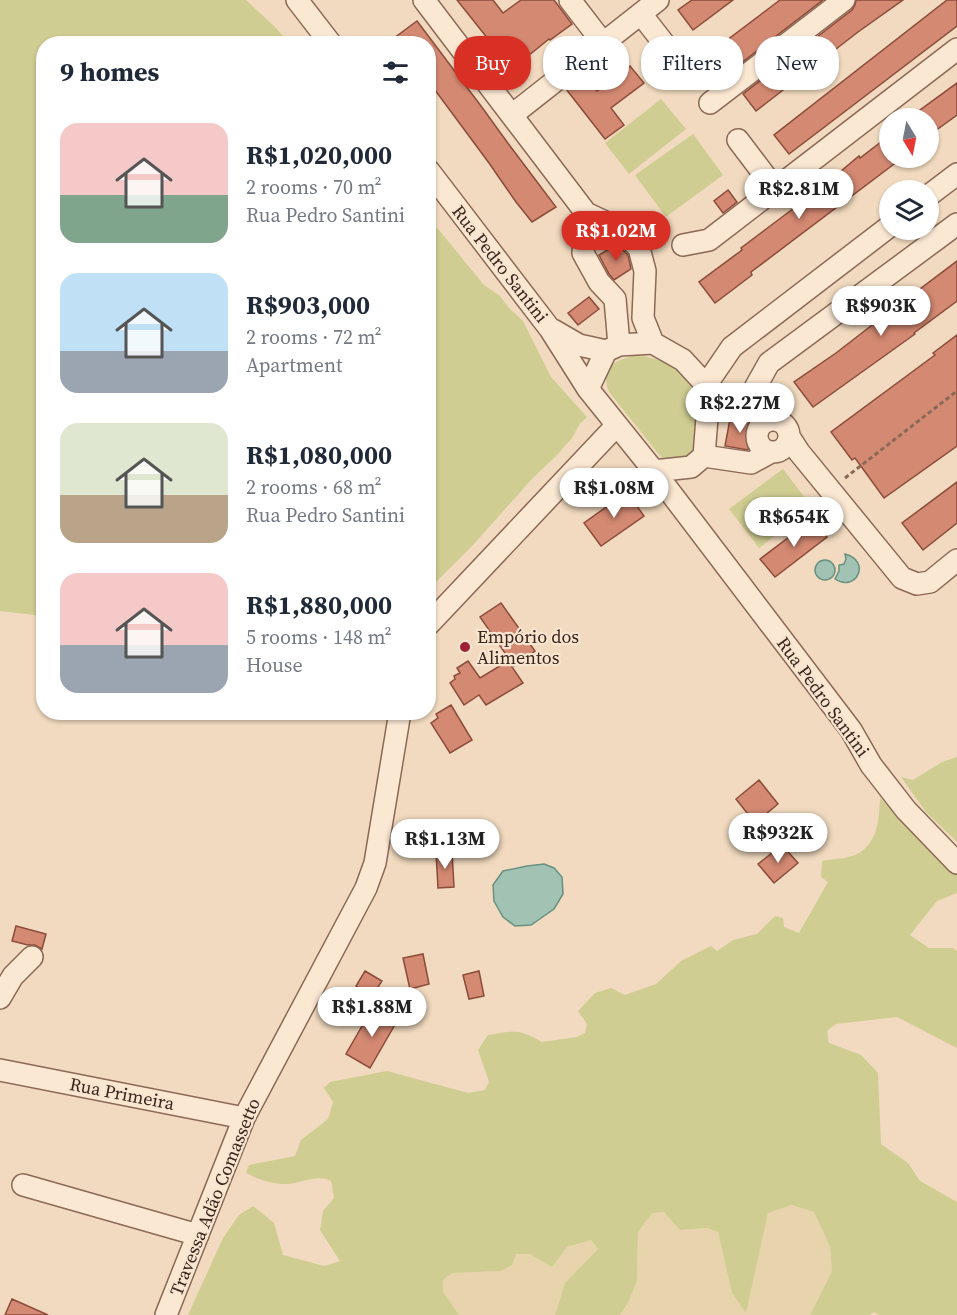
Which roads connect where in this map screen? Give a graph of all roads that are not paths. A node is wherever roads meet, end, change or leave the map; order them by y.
1 (297, 0) edge
2 (424, 0) edge
3 (570, 0) edge
4 (658, 0) edge
5 (844, 0) edge
6 (641, 14) junction
7 (325, 36) edge
8 (598, 36) edge
9 (612, 36) edge
10 (658, 36) edge
11 (957, 49) edge
12 (544, 90) edge
13 (710, 104) dead end
14 (512, 115) junction
15 (738, 140) dead end
16 (957, 174) edge
17 (436, 180) edge
18 (939, 188) edge
19 (775, 189) junction
20 (586, 213) junction
21 (957, 224) edge
22 (879, 234) edge
23 (683, 245) dead end
24 (644, 293) junction
25 (615, 299) junction
26 (550, 328) junction
27 (654, 343) junction
28 (732, 347) junction
29 (612, 348) junction
30 (683, 360) junction
31 (588, 389) junction
32 (707, 395) junction
33 (766, 413) junction
34 (616, 426) junction
35 (790, 438) junction
36 (771, 452) junction
37 (697, 462) junction
38 (654, 471) junction
39 (695, 526) junction
40 (957, 560) edge
41 (436, 617) edge
42 (399, 720) edge
43 (957, 863) edge
44 (32, 957) dead end
45 (0, 998) edge
46 (0, 1070) edge
47 (244, 1118) junction
48 (23, 1185) dead end
49 (198, 1235) junction
50 (166, 1315) edge

1 - 7 street
2 - 14 street
3 - 8 street
4 - 6 street
5 - 13 street
6 - 9 street
6 - 10 street
11 - 19 street
12 - 14 street
14 - 20 street
15 - 19 street
16 - 18 street
17 - 26 street, Rua Pedro Santini
19 - 23 street
20 - 24 street
20 - 25 street
21 - 33 street
22 - 28 street
24 - 25 street
24 - 27 street
25 - 29 street
26 - 29 street, Rua Pedro Santini
26 - 31 street, Rua Pedro Santini
27 - 29 street
27 - 30 street
28 - 30 street
28 - 32 street
29 - 31 street
30 - 32 street
31 - 34 street
32 - 33 street
32 - 37 street
33 - 35 street
33 - 36 street
34 - 38 street
34 - 41 street
35 - 36 street
35 - 40 street
36 - 37 street
37 - 38 street
37 - 39 street, Rua Pedro Santini
38 - 39 street, Rua Pedro Santini
39 - 43 street, Rua Pedro Santini
42 - 47 street, Travessa Adão Comassetto
44 - 45 street
46 - 47 street, Rua Primeira
47 - 49 street, Travessa Adão Comassetto
48 - 49 street
49 - 50 street, Travessa Adão Comassetto

